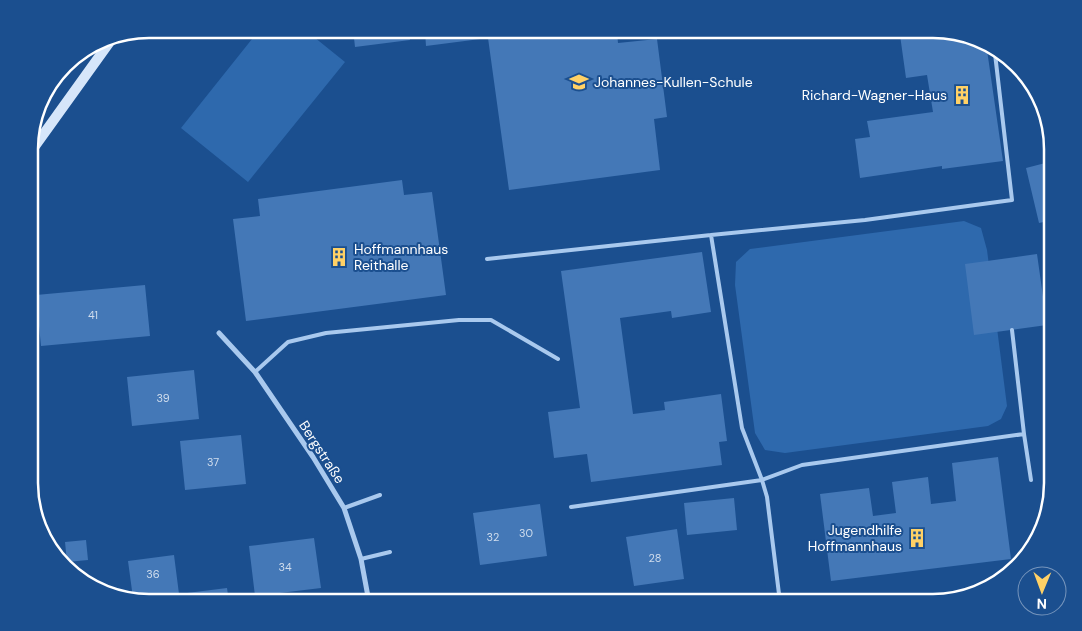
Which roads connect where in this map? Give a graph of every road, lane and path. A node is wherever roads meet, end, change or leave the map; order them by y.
1 (107, 45) edge
2 (995, 56) edge
3 (38, 142) edge
4 (711, 235) junction
5 (487, 259) dead end
6 (1012, 330) dead end
7 (219, 333) dead end
8 (558, 359) dead end
9 (256, 372) junction
10 (1024, 434) junction
11 (762, 480) junction
12 (1030, 480) dead end
13 (380, 496) dead end
14 (571, 507) dead end
15 (344, 508) junction
16 (390, 552) dead end
17 (361, 559) junction
18 (779, 593) edge
19 (367, 594) edge

1 - 3 main road
2 - 4 lane
4 - 5 lane
4 - 11 lane
6 - 10 lane
7 - 9 street, Bergstraße
8 - 9 lane
9 - 15 street, Bergstraße
10 - 11 lane
10 - 12 lane
11 - 14 lane
11 - 18 lane
13 - 15 lane
15 - 17 street, Bergstraße
16 - 17 lane
17 - 19 street, Bergstraße

